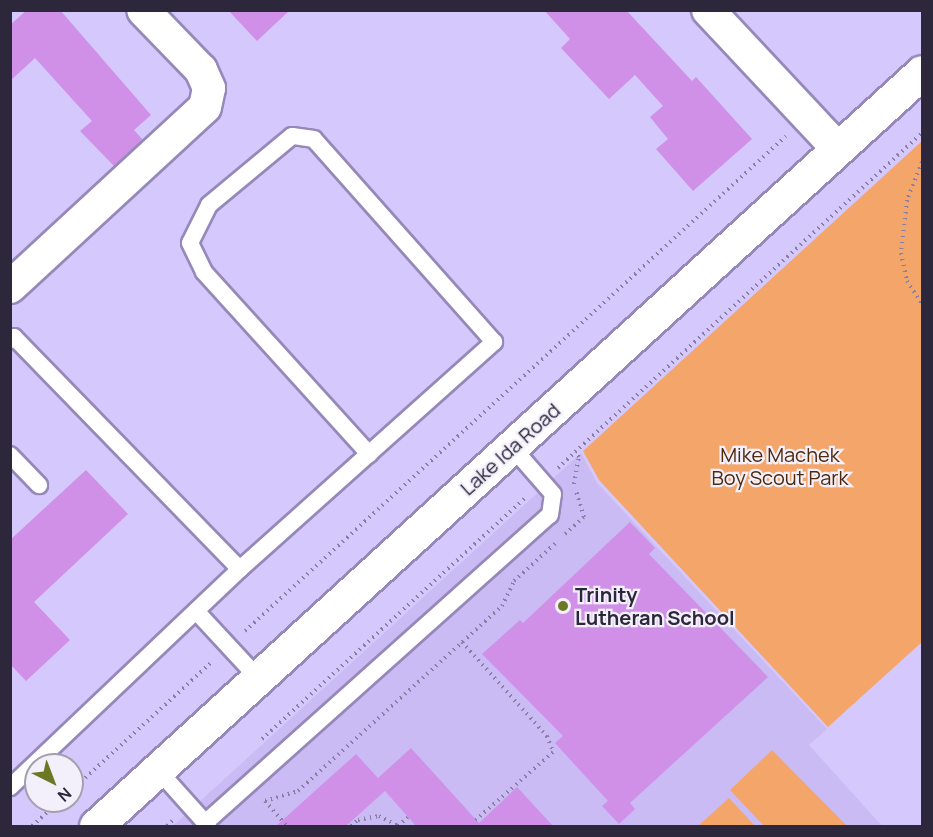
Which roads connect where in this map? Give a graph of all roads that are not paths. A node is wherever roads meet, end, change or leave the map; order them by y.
1 (143, 10) edge
2 (708, 10) edge
3 (922, 72) edge
4 (838, 149) junction
5 (10, 287) edge
6 (10, 340) edge
7 (512, 447) junction
8 (369, 454) junction
9 (10, 455) edge
10 (39, 485) dead end
11 (240, 569) junction
12 (196, 611) junction
13 (259, 679) junction
14 (158, 770) junction
15 (10, 787) edge
16 (207, 825) edge
17 (96, 826) edge

1 - 5 street
2 - 4 street
3 - 4 street, Lake Ida Road
4 - 7 street, Lake Ida Road
6 - 11 lane
7 - 13 street, Lake Ida Road
7 - 16 lane
8 - 8 lane
8 - 11 lane
9 - 10 lane
11 - 12 lane
12 - 13 lane
12 - 15 lane
13 - 14 street, Lake Ida Road
14 - 16 lane
14 - 17 street, Lake Ida Road

